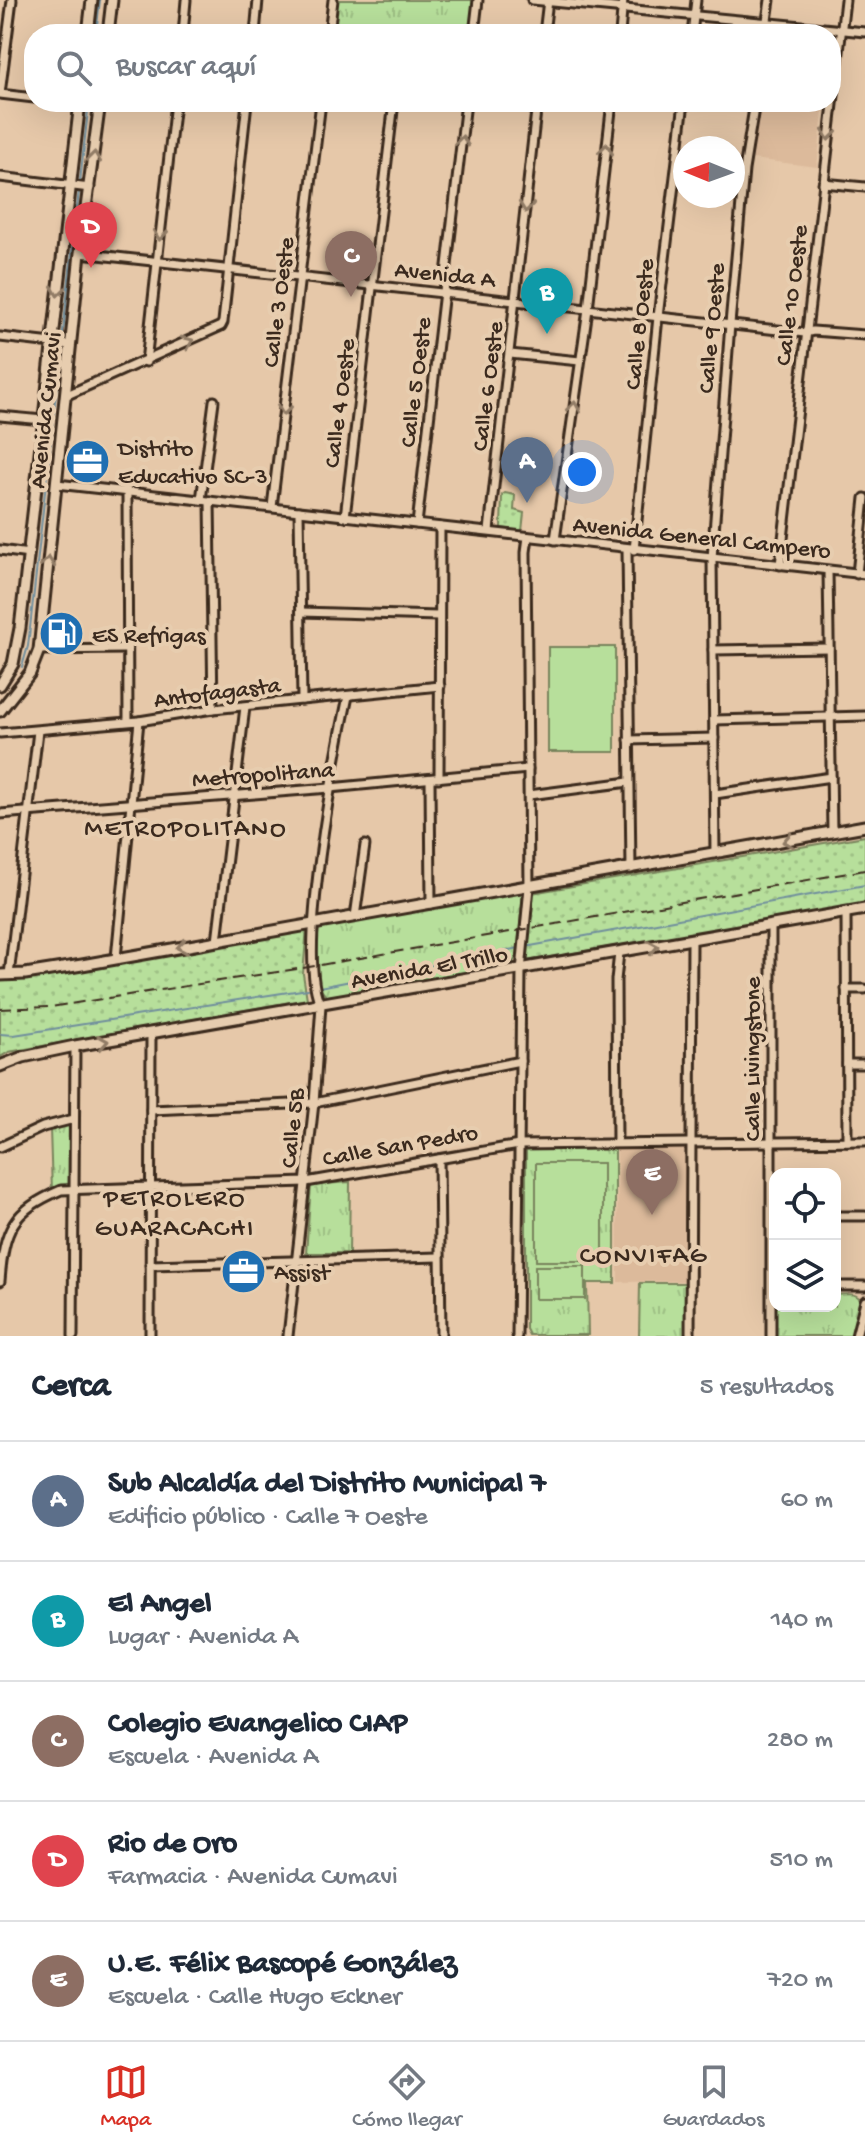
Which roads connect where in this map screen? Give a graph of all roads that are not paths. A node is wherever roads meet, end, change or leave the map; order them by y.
1 (12, 0) edge
2 (92, 0) edge
3 (112, 0) edge
4 (186, 0) edge
5 (258, 0) edge
6 (333, 0) edge
7 (478, 0) edge
8 (532, 0) edge
9 (696, 0) edge
10 (770, 0) edge
11 (845, 0) edge
12 (548, 1) edge
13 (623, 4) edge
14 (694, 16) junction
15 (767, 23) junction
16 (89, 24) edge
17 (109, 24) edge
18 (184, 24) edge
19 (256, 24) edge
20 (330, 24) edge
21 (475, 24) edge
22 (545, 24) edge
23 (621, 24) edge
24 (693, 24) edge
25 (778, 24) edge
26 (842, 30) junction
27 (865, 32) edge
28 (841, 38) edge
29 (0, 94) edge
30 (24, 97) edge
31 (79, 112) edge
32 (99, 112) edge
33 (174, 112) edge
34 (246, 112) edge
35 (320, 112) edge
36 (393, 112) edge
37 (465, 112) edge
38 (536, 112) edge
39 (611, 112) edge
40 (683, 112) edge
41 (753, 112) edge
42 (832, 112) edge
43 (0, 177) edge
44 (823, 183) junction
45 (73, 187) junction
46 (865, 187) edge
47 (88, 188) junction
48 (80, 253) junction
49 (157, 261) junction
50 (227, 269) junction
51 (300, 277) junction
52 (372, 285) junction
53 (444, 293) junction
54 (517, 301) junction
55 (588, 309) junction
56 (658, 317) junction
57 (730, 324) junction
58 (805, 333) junction
59 (865, 335) edge
60 (0, 337) edge
61 (60, 345) junction
62 (510, 354) junction
63 (580, 361) junction
64 (146, 362) junction
65 (65, 396) junction
66 (214, 401) dead end
67 (0, 416) edge
68 (43, 420) junction
69 (57, 484) junction
70 (127, 491) junction
71 (865, 498) edge
72 (201, 500) junction
73 (210, 501) junction
74 (272, 507) junction
75 (299, 511) junction
76 (345, 517) junction
77 (417, 524) junction
78 (440, 527) junction
79 (489, 531) junction
80 (528, 537) junction
81 (555, 540) junction
82 (0, 550) edge
83 (631, 550) junction
84 (29, 554) junction
85 (712, 558) junction
86 (780, 565) junction
87 (828, 571) junction
88 (861, 574) edge
89 (26, 592) junction
90 (42, 593) junction
91 (301, 612) junction
92 (438, 616) junction
93 (829, 648) junction
94 (126, 649) junction
95 (39, 650) junction
96 (713, 650) junction
97 (8, 675) junction
98 (22, 683) junction
99 (0, 685) edge
100 (440, 686) junction
101 (348, 696) junction
102 (302, 700) junction
103 (245, 707) junction
104 (213, 709) junction
105 (0, 711) edge
106 (865, 716) edge
107 (830, 717) junction
108 (714, 720) junction
109 (128, 721) junction
110 (139, 721) junction
111 (38, 731) junction
112 (0, 733) edge
113 (714, 738) junction
114 (629, 740) junction
115 (528, 769) junction
116 (831, 777) junction
117 (435, 778) junction
118 (629, 782) junction
119 (330, 788) junction
120 (715, 794) junction
121 (234, 795) junction
122 (529, 795) junction
123 (130, 804) junction
124 (30, 813) junction
125 (0, 814) edge
126 (865, 826) edge
127 (832, 832) junction
128 (365, 845) dead end
129 (715, 854) junction
130 (631, 869) junction
131 (529, 887) junction
132 (431, 904) junction
133 (865, 909) edge
134 (846, 912) junction
135 (355, 917) junction
136 (314, 924) junction
137 (771, 926) junction
138 (692, 940) junction
139 (217, 941) junction
140 (619, 953) junction
141 (116, 958) junction
142 (521, 969) junction
143 (4, 975) edge
144 (846, 989) junction
145 (865, 989) edge
146 (321, 1005) junction
147 (151, 1035) junction
148 (75, 1046) junction
149 (520, 1061) junction
150 (847, 1064) junction
151 (865, 1064) edge
152 (0, 1066) edge
153 (314, 1103) junction
154 (151, 1110) junction
155 (74, 1119) junction
156 (847, 1141) junction
157 (865, 1141) edge
158 (693, 1142) junction
159 (617, 1143) junction
160 (771, 1143) junction
161 (519, 1145) junction
162 (0, 1147) edge
163 (439, 1159) junction
164 (772, 1168) edge
165 (306, 1182) junction
166 (150, 1188) junction
167 (73, 1189) junction
168 (841, 1216) edge
169 (865, 1216) edge
170 (3, 1232) edge
171 (439, 1257) junction
172 (296, 1261) junction
173 (150, 1265) junction
174 (0, 1281) edge
175 (841, 1286) edge
176 (865, 1286) edge
177 (865, 1301) edge
178 (772, 1312) edge
179 (73, 1336) edge
180 (150, 1336) edge
181 (288, 1336) edge
182 (441, 1336) edge
183 (517, 1336) edge
184 (690, 1336) edge
185 (771, 1336) edge
186 (856, 1336) edge

1 - 29 street
2 - 16 main road
3 - 17 main road
4 - 18 street
5 - 19 street
6 - 20 street
7 - 21 street
8 - 12 street
9 - 14 street
10 - 15 street
11 - 26 street, Calle 10 Oeste
12 - 13 street
12 - 22 street
13 - 14 street
13 - 23 street
14 - 15 street
14 - 24 street
15 - 25 street
26 - 27 street
26 -> 28 street, Calle 10 Oeste
29 - 30 street
31 - 45 main road, Avenida Cumavi
47 -> 32 main road, Avenida Cumavi
33 -> 49 street
34 - 50 street
35 - 51 street, Calle 3 Oeste
36 - 52 street, Calle 4 Oeste
53 -> 37 street, Calle 5 Oeste
38 -> 54 street, Calle 6 Oeste
55 -> 39 street
40 - 56 street, Calle 8 Oeste
41 - 57 street, Calle 9 Oeste
42 -> 44 street, Calle 10 Oeste
43 - 45 street
44 - 46 street
44 - 58 street, Calle 10 Oeste
45 - 47 street
45 -> 61 main road, Avenida Cumavi
47 - 48 main road, Avenida Cumavi
48 - 49 street, Avenida A
48 - 61 main road, Avenida Cumavi
49 - 50 street, Avenida A
49 - 64 street
50 - 51 street, Avenida A
64 -> 50 street
51 - 52 street, Avenida A
51 -> 74 street, Calle 3 Oeste
52 - 53 street, Avenida A
52 - 76 street, Calle 4 Oeste
53 - 54 street, Avenida A
53 - 77 street, Calle 5 Oeste
54 - 55 street, Avenida A
54 - 62 street, Calle 6 Oeste
55 - 56 street, Avenida A
55 - 63 street
56 - 57 street, Avenida A
56 - 83 street, Calle 8 Oeste
57 - 58 street, Avenida A
57 - 85 street, Calle 9 Oeste
58 - 59 street, Avenida A
58 - 86 street, Calle 10 Oeste
60 - 61 street
61 - 65 main road, Avenida Cumavi
61 - 68 main road, Avenida Cumavi
62 - 63 street
62 - 79 street, Calle 6 Oeste
81 -> 63 street
64 - 65 street
65 - 69 main road, Avenida Cumavi
66 - 72 street
67 - 68 street
68 - 84 main road, Avenida Cumavi
69 - 70 street, Avenida General Campero
90 -> 69 main road, Avenida Cumavi
70 - 72 street, Avenida General Campero
70 - 94 street
71 - 88 street
72 - 73 street, Avenida General Campero
73 - 74 street, Avenida General Campero
73 - 104 street
74 - 75 street, Avenida General Campero
75 - 76 street, Avenida General Campero
75 - 91 street
76 - 77 street, Avenida General Campero
77 - 78 street, Avenida General Campero
78 - 79 street, Avenida General Campero
78 - 92 street
79 - 80 street, Avenida General Campero
80 - 81 street, Avenida General Campero
80 - 115 street
81 - 83 street, Avenida General Campero
82 - 84 street
83 - 85 street, Avenida General Campero
83 - 114 street, Calle 8 Oeste
84 - 89 main road, Avenida Cumavi
85 - 86 street, Avenida General Campero
85 - 96 street, Calle 9 Oeste
86 - 87 street, Avenida General Campero
87 - 88 street, Avenida General Campero
87 - 93 street
89 - 90 main road
89 - 97 main road, Avenida Cumavi
90 - 95 main road, Avenida Cumavi
91 - 92 street
91 - 102 street
92 - 100 street
93 - 96 street
93 - 107 street
94 - 95 street
94 - 109 street
95 - 98 main road, Avenida Cumavi
96 - 108 street, Calle 9 Oeste
97 - 98 main road
97 - 99 main road, Avenida Cumavi
98 - 105 main road, Avenida Cumavi
100 - 101 street, Antofagasta
100 - 117 street
101 - 102 street, Antofagasta
101 - 119 street, Calle 5B
102 - 103 street, Antofagasta
103 - 104 street, Antofagasta
103 - 121 street
104 - 110 street, Antofagasta
106 - 107 street
107 - 108 street
107 - 116 street
108 - 113 street, Calle 9 Oeste
109 - 110 street, Antofagasta
109 - 111 street, Antofagasta
110 - 123 street
111 - 112 street, Antofagasta
111 - 124 street
113 - 114 street
113 - 120 street, Calle 9 Oeste
114 - 118 street, Calle 8 Oeste
115 - 117 street, Metropolitana
115 - 122 street
116 - 120 street
116 - 127 street
117 - 119 street, Metropolitana
117 - 132 street
118 - 122 street
118 - 130 street, Calle 8 Oeste
119 - 121 street, Metropolitana
119 - 136 street, Calle 5B
120 - 129 street, Calle 9 Oeste
121 - 123 street, Metropolitana
121 - 139 street
122 - 131 street
123 - 124 street, Metropolitana
123 - 141 street
124 - 125 street, Metropolitana
124 - 143 street
126 - 127 main road
127 -> 129 main road
128 - 135 street
129 - 130 main road
130 - 131 main road
131 - 132 main road
131 - 142 street
132 - 135 main road
133 - 134 main road, Avenida El Trillo
134 - 137 main road, Avenida El Trillo
134 - 144 street
135 - 136 main road
136 - 139 main road
136 - 146 street, Calle 5B
137 - 138 main road, Avenida El Trillo
137 - 160 street, Calle Livingstone
140 -> 138 main road, Avenida El Trillo
138 - 158 street
139 -> 141 main road
140 - 142 main road, Avenida El Trillo
140 - 159 street
141 - 143 main road
142 - 146 main road, Avenida El Trillo
142 - 149 street
144 - 145 street
144 - 150 street
146 - 147 main road, Avenida El Trillo
146 - 153 street, Calle 5B
148 -> 147 main road, Avenida El Trillo
147 - 154 street
148 - 152 main road, Avenida El Trillo
148 - 155 street
149 - 153 street
149 - 161 street
150 - 151 street
150 - 156 street
153 - 154 street
153 - 165 street, Calle 5B
154 - 166 street
155 - 162 street
155 - 167 street
156 - 157 street, Calle San Pedro
156 - 160 street, Calle San Pedro
158 - 159 street, Calle San Pedro
158 - 160 street, Calle San Pedro
158 - 184 street
159 - 161 street, Calle San Pedro
160 - 164 street, Calle Livingstone
161 - 163 street, Calle San Pedro
161 - 183 street
163 - 165 street, Calle San Pedro
163 - 171 street
165 - 166 street, Calle San Pedro
165 - 172 street, Calle 5B
166 - 167 street, Calle San Pedro
166 - 173 street
167 - 170 street, Calle San Pedro
167 - 179 street
168 - 169 street
170 - 174 street, Calle San Pedro
171 - 172 street
171 - 182 street
172 - 173 street
172 - 181 street, Calle 5B
173 - 180 street
175 - 176 street
177 - 186 street
178 - 185 street, Calle Livingstone

